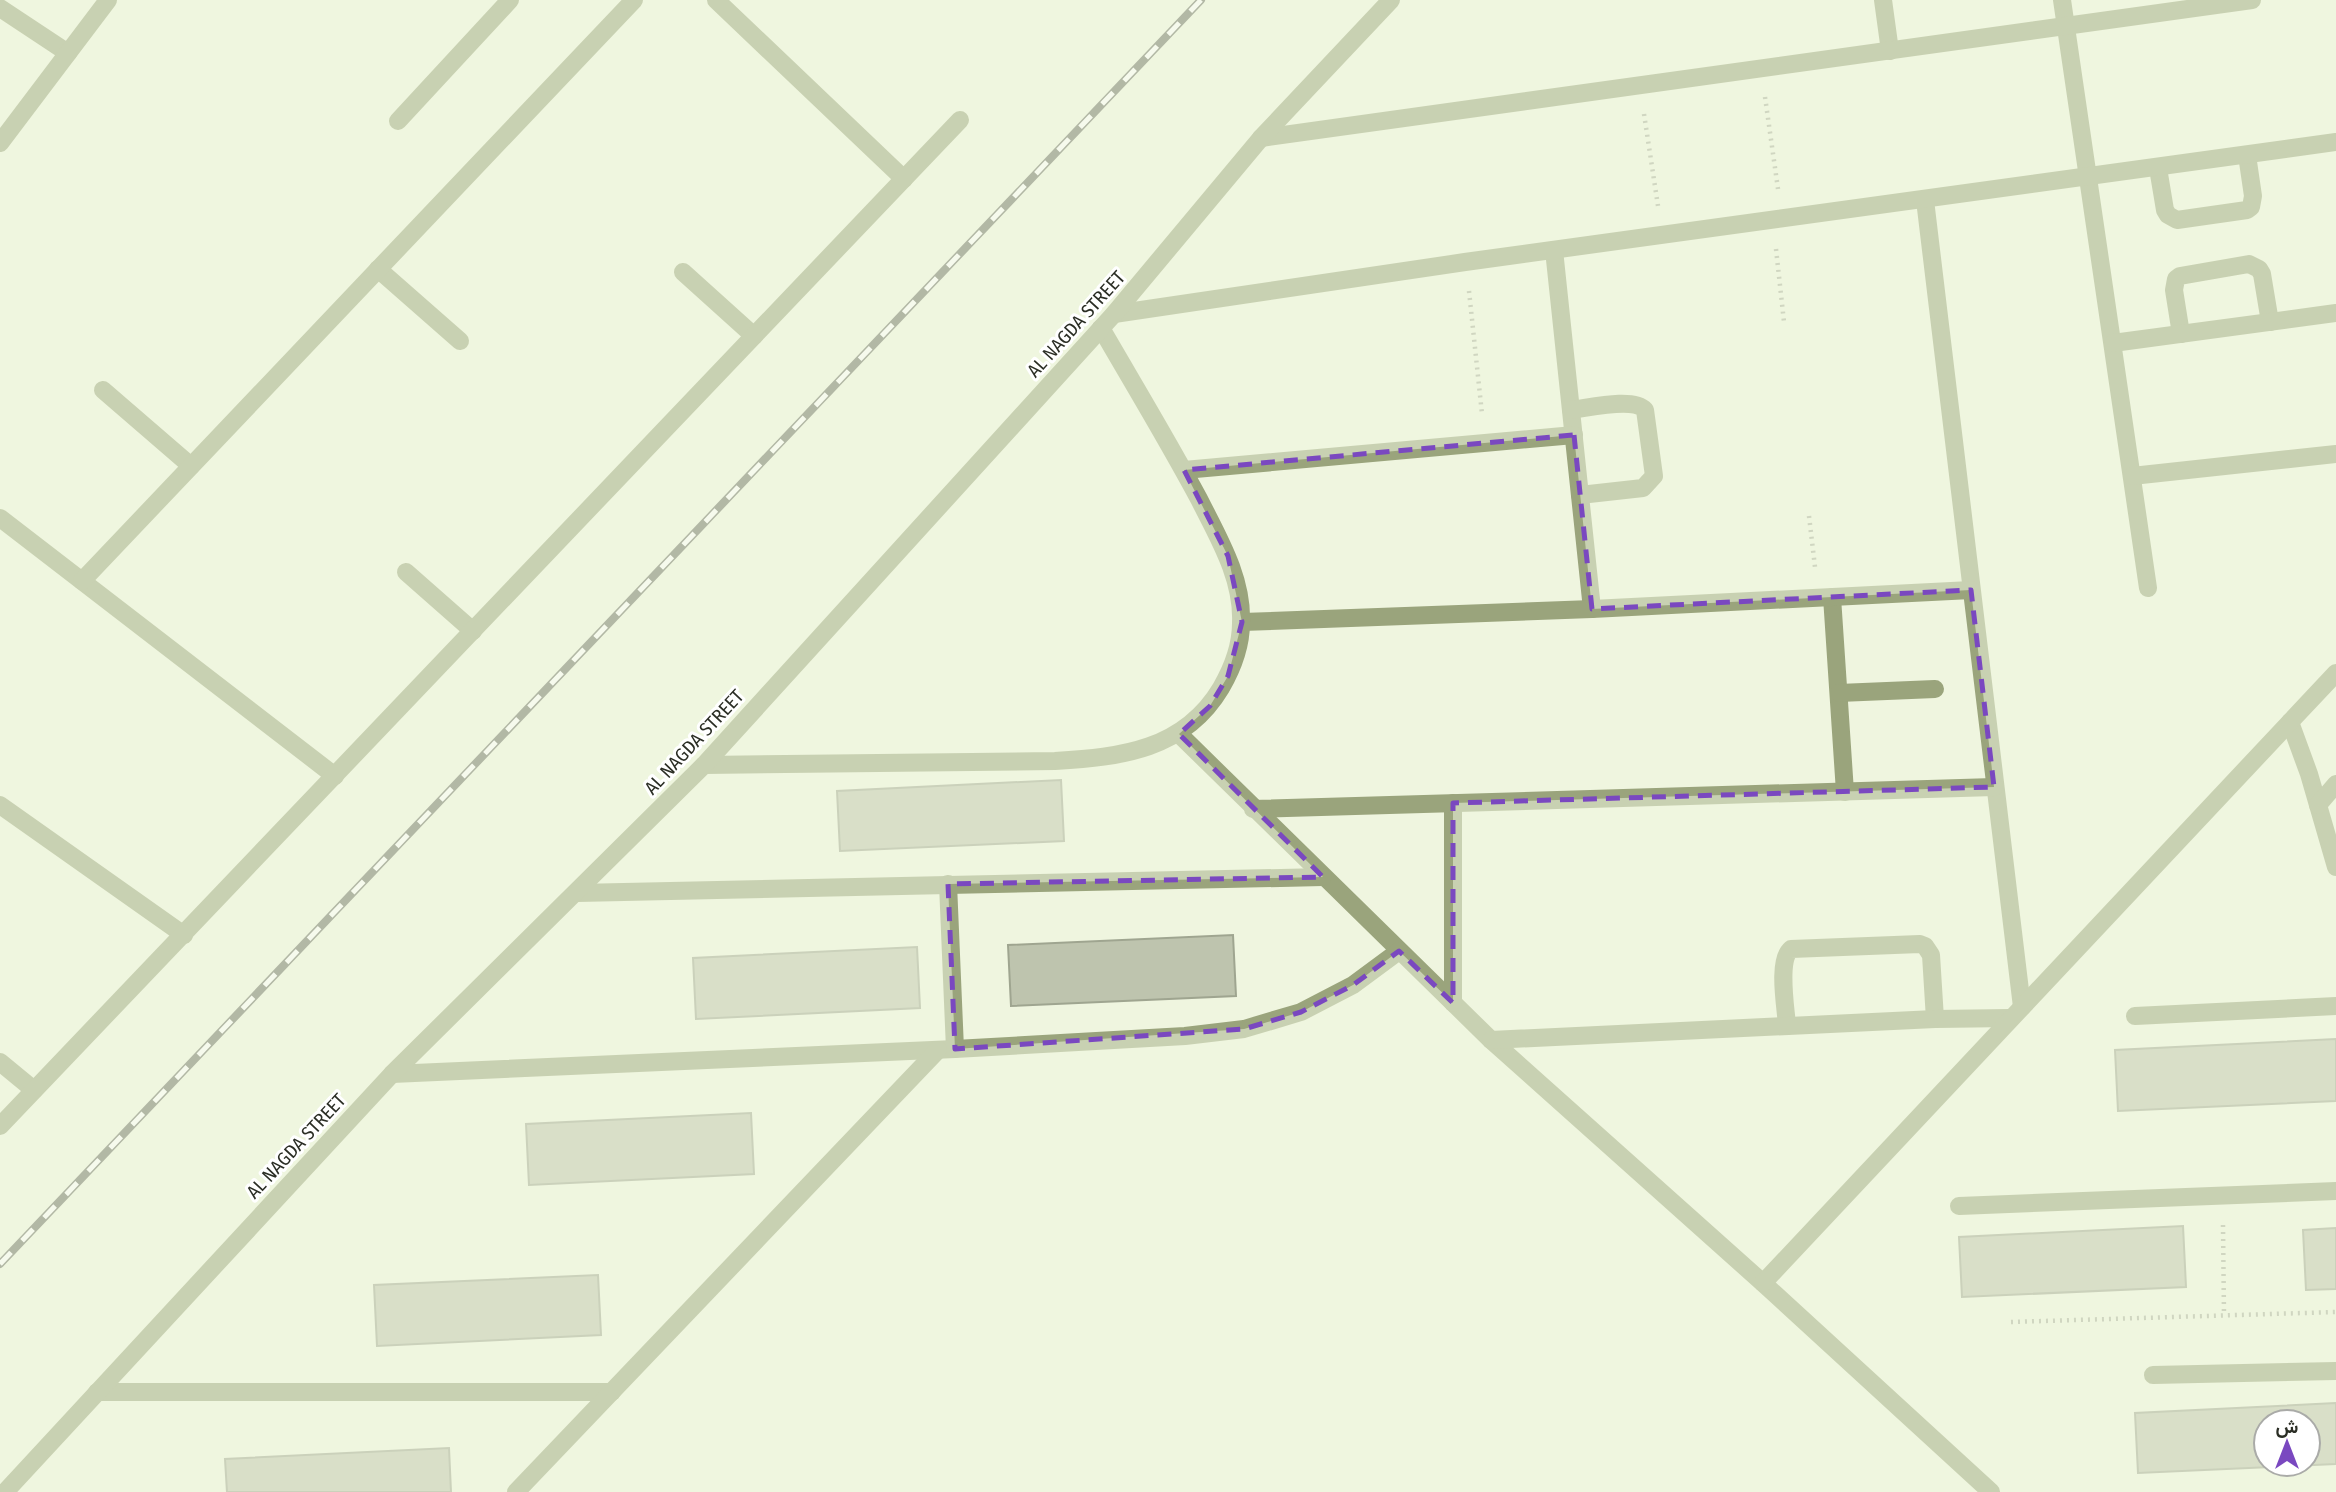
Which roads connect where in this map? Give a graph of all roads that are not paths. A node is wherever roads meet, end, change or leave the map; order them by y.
1 (108, 0) edge
2 (510, 0) edge
3 (634, 0) edge
4 (1391, 0) edge
5 (1883, 0) edge
6 (2062, 0) edge
7 (2252, 0) edge
8 (724, 3) edge
9 (0, 8) edge
10 (2066, 26) junction
11 (1890, 51) junction
12 (68, 53) junction
13 (960, 120) dead end
14 (398, 121) dead end
15 (1261, 138) junction
16 (2336, 142) edge
17 (0, 143) edge
18 (2247, 155) junction
19 (2158, 168) junction
20 (2088, 178) junction
21 (904, 179) junction
22 (1925, 200) junction
23 (1554, 250) junction
24 (378, 269) junction
25 (683, 272) dead end
26 (2336, 313) edge
27 (1114, 314) junction
28 (2270, 322) junction
29 (1101, 328) junction
30 (2181, 334) junction
31 (754, 336) junction
32 (460, 341) dead end
33 (2113, 343) junction
34 (103, 390) dead end
35 (1571, 410) junction
36 (1574, 435) junction
37 (2336, 454) edge
38 (191, 466) junction
39 (1184, 470) junction
40 (2132, 476) junction
41 (1580, 495) junction
42 (0, 518) edge
43 (405, 572) dead end
44 (82, 582) junction
45 (2148, 588) dead end
46 (1971, 590) junction
47 (1825, 598) junction
48 (1592, 609) junction
49 (1241, 622) junction
50 (473, 631) junction
51 (2336, 673) edge
52 (1935, 689) dead end
53 (1839, 693) junction
54 (2290, 722) junction
55 (1179, 734) junction
56 (704, 765) junction
57 (335, 776) junction
58 (2336, 784) edge
59 (1994, 787) junction
60 (1845, 792) junction
61 (1453, 803) junction
62 (0, 805) edge
63 (2318, 805) junction
64 (1253, 808) junction
65 (2334, 856) edge
66 (1323, 877) junction
67 (948, 884) junction
68 (577, 893) junction
69 (184, 935) junction
70 (1399, 951) junction
71 (1454, 1003) junction
72 (2336, 1006) edge
73 (2017, 1013) junction
74 (2135, 1016) dead end
75 (1935, 1019) junction
76 (1787, 1026) junction
77 (1491, 1040) junction
78 (947, 1050) junction
79 (0, 1062) edge
80 (392, 1074) junction
81 (34, 1090) junction
82 (0, 1125) edge
83 (2336, 1191) edge
84 (1959, 1206) dead end
85 (1763, 1283) junction
86 (2336, 1371) edge
87 (2153, 1375) dead end
88 (97, 1392) junction
89 (612, 1392) junction
90 (5, 1492) edge
91 (516, 1492) edge
92 (1991, 1492) edge

1 - 12 street
2 - 14 street
3 - 24 street
4 - 15 street, AL NAGDA STREET
5 - 11 street
6 - 10 street
7 - 10 street
8 - 21 street
9 - 12 street
10 - 11 street
10 - 20 street
11 - 15 street
12 - 17 street
13 - 21 street
15 - 27 street, AL NAGDA STREET
16 - 18 street
18 - 19 street
18 - 19 street
19 - 20 street
20 - 22 street
20 - 33 street
21 - 31 street
22 - 23 street
22 - 46 street
23 - 27 street
23 - 35 street
24 - 32 street
24 - 38 street
25 - 31 street
26 - 28 street
27 - 29 street, AL NAGDA STREET
28 - 30 street
28 - 30 street
29 - 39 street
29 - 56 street, AL NAGDA STREET
30 - 33 street
31 - 50 street
33 - 40 street
34 - 38 street
35 - 36 street
35 - 41 street
36 - 39 street
36 - 41 street
37 - 40 street
38 - 44 street
39 - 49 street
40 - 45 street
41 - 48 street
42 - 44 street
43 - 50 street
44 - 57 street
46 - 47 street
46 - 59 street
47 - 48 street
47 - 53 street
48 - 49 street
49 - 55 street
50 - 57 street
51 - 54 street
52 - 53 street
53 - 60 street
54 - 63 street
54 - 73 street
55 - 56 street
55 - 64 street
56 - 68 street, AL NAGDA STREET
57 - 69 street
58 - 63 street
59 - 60 street
59 - 73 street
60 - 61 street
61 - 64 street
61 - 71 street
62 - 69 street
63 - 65 street
64 - 66 street
66 - 67 street
66 - 70 street
67 - 68 street
67 - 78 street
68 - 80 street, AL NAGDA STREET
69 - 81 street
70 - 71 street
70 - 78 street
71 - 77 street
72 - 74 street
73 - 75 street
73 - 85 street
75 - 76 street
75 - 76 street
76 - 77 street
77 - 85 street
78 - 80 street
78 - 89 street
79 - 81 street
80 - 88 street, AL NAGDA STREET
81 - 82 street
83 - 84 street
85 - 92 street
86 - 87 street
88 - 89 street
88 - 90 street, AL NAGDA STREET
89 - 91 street

